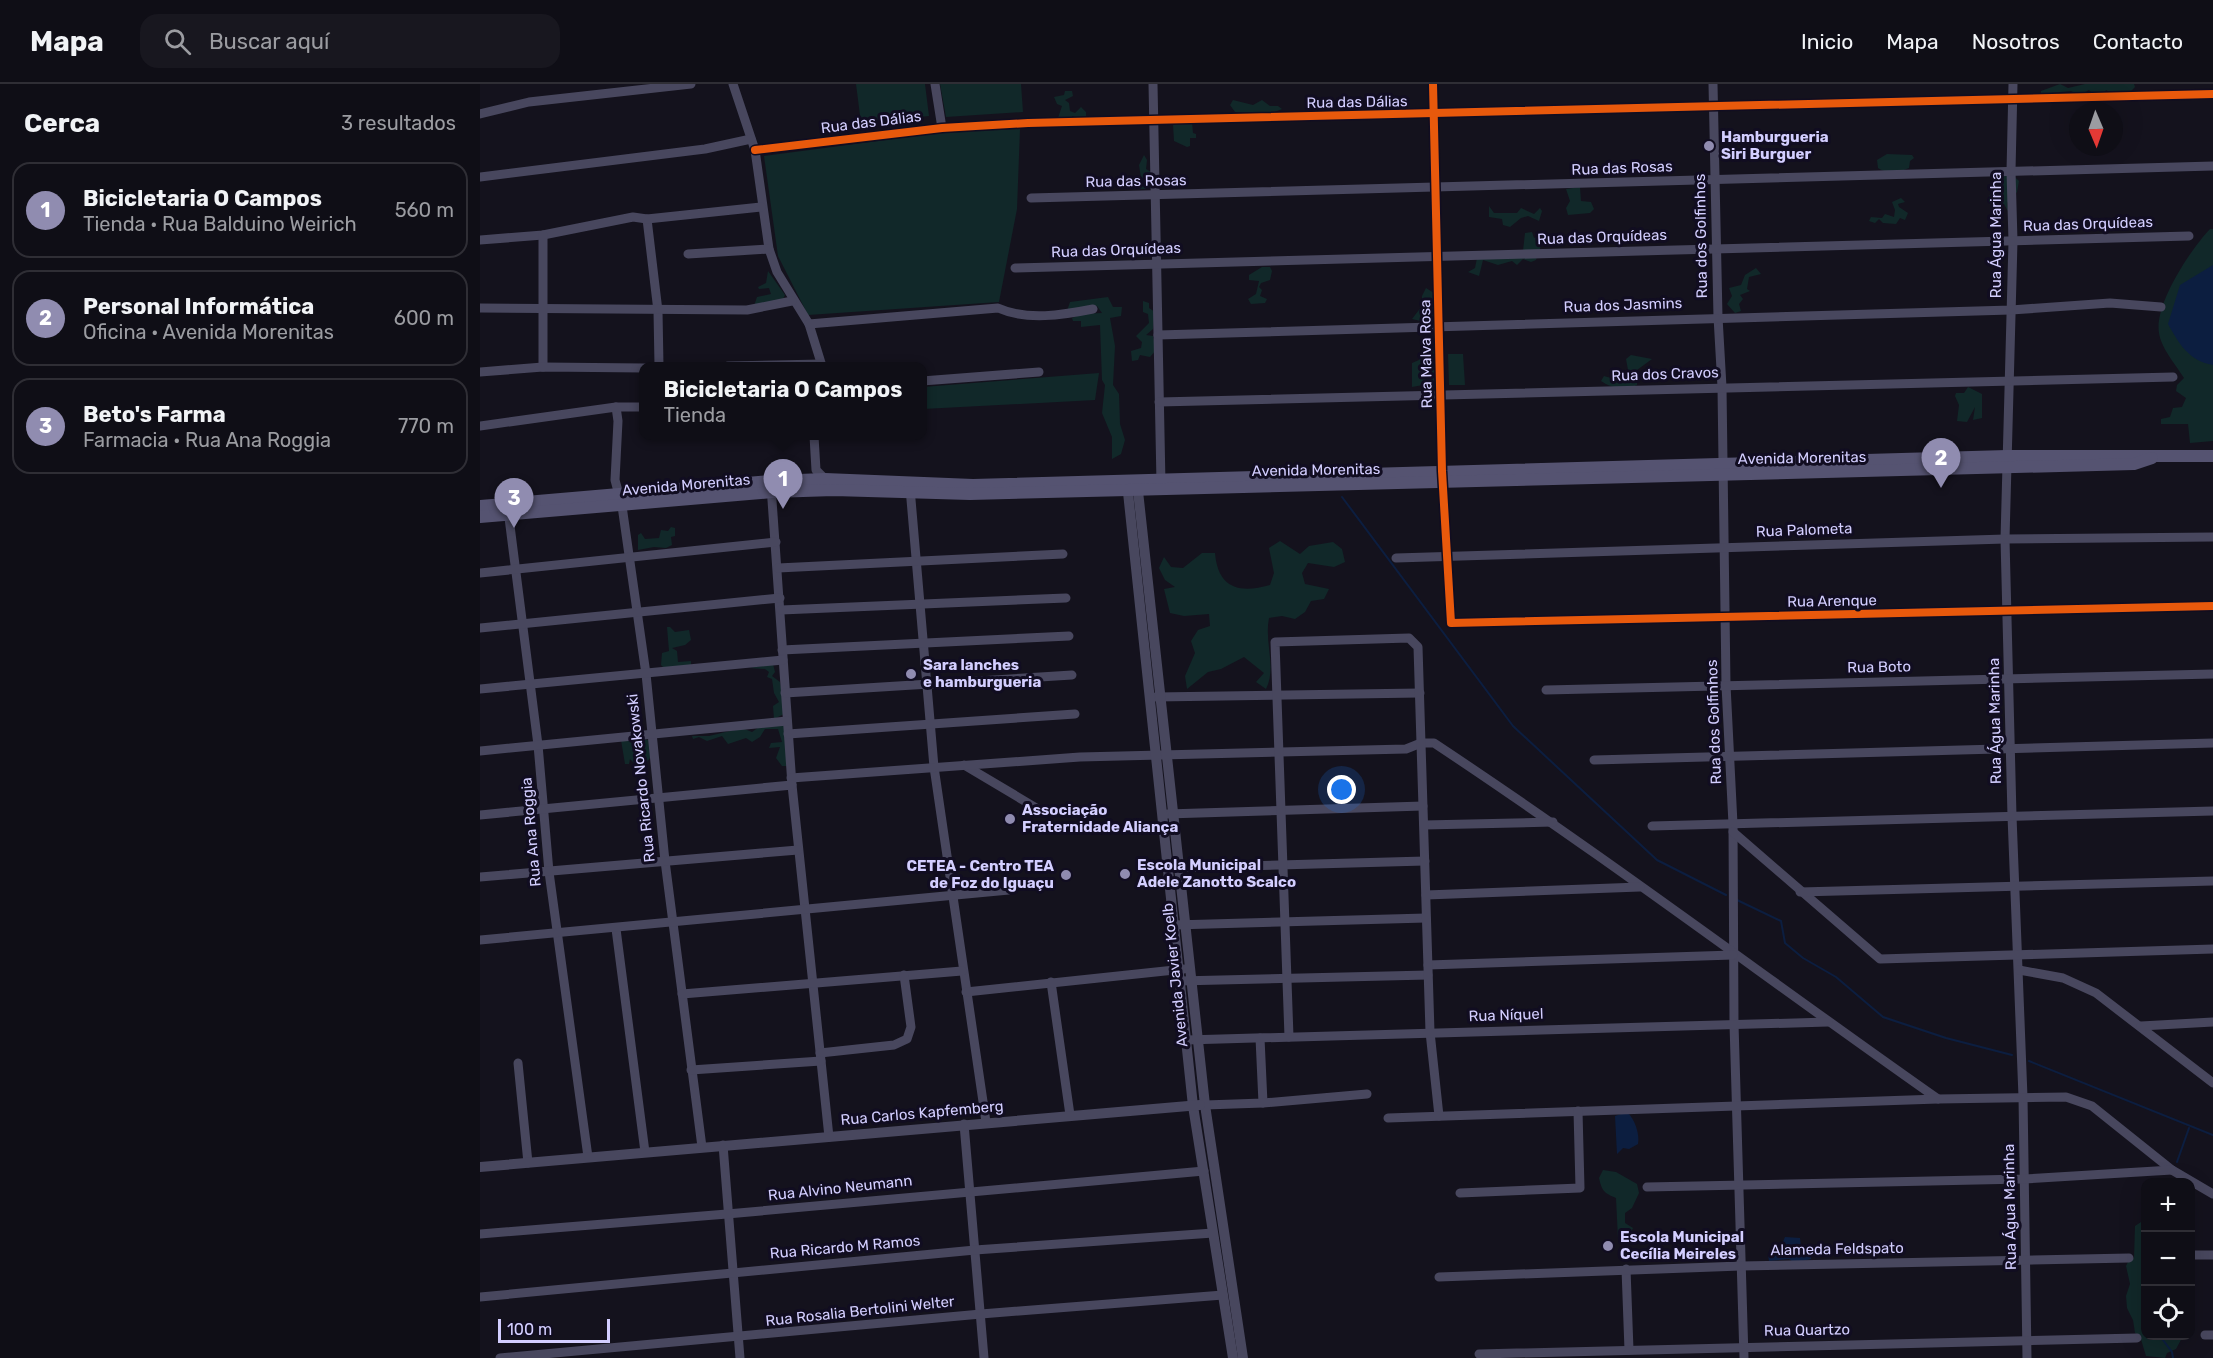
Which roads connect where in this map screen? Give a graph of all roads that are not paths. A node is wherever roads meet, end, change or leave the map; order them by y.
1 (691, 84) edge
2 (733, 84) edge
3 (935, 84) edge
4 (1153, 84) edge
5 (1433, 84) edge
6 (1713, 84) edge
7 (2013, 84) edge
8 (2213, 94) edge
9 (2013, 99) junction
10 (1713, 106) junction
11 (480, 114) edge
12 (1434, 114) junction
13 (1153, 120) junction
14 (942, 128) junction
15 (751, 139) junction
16 (755, 150) junction
17 (2213, 166) edge
18 (2011, 171) junction
19 (480, 177) edge
20 (1715, 180) junction
21 (1436, 188) junction
22 (1155, 196) junction
23 (1031, 198) dead end
24 (761, 207) junction
25 (647, 219) junction
26 (543, 235) junction
27 (2189, 236) dead end
28 (480, 240) edge
29 (2013, 241) junction
30 (769, 249) junction
31 (1716, 249) junction
32 (688, 254) dead end
33 (1438, 257) junction
34 (1157, 264) junction
35 (1015, 268) dead end
36 (792, 301) junction
37 (2161, 307) dead end
38 (480, 308) edge
39 (544, 309) junction
40 (1093, 309) dead end
41 (2011, 310) junction
42 (658, 311) junction
43 (1718, 317) junction
44 (809, 324) junction
45 (1439, 327) junction
46 (1158, 335) junction
47 (659, 362) edge
48 (820, 362) edge
49 (543, 368) junction
50 (639, 368) edge
51 (480, 372) edge
52 (1039, 372) dead end
53 (2173, 377) dead end
54 (2009, 380) junction
55 (927, 381) edge
56 (1722, 387) junction
57 (1441, 395) junction
58 (1159, 402) junction
59 (616, 407) junction
60 (639, 407) edge
61 (480, 426) edge
62 (814, 440) edge
63 (2213, 456) edge
64 (2007, 462) junction
65 (1722, 469) junction
66 (1443, 476) junction
67 (825, 479) junction
68 (1161, 484) junction
69 (1132, 485) junction
70 (771, 486) junction
71 (910, 488) junction
72 (621, 501) junction
73 (480, 506) edge
74 (508, 509) junction
75 (480, 517) edge
76 (2213, 537) edge
77 (2005, 539) junction
78 (776, 542) junction
79 (1724, 548) junction
80 (1063, 554) dead end
81 (1448, 555) junction
82 (627, 556) junction
83 (1396, 558) dead end
84 (916, 562) junction
85 (778, 568) junction
86 (514, 570) junction
87 (480, 573) edge
88 (780, 598) junction
89 (1066, 598) dead end
90 (920, 603) junction
91 (2213, 606) edge
92 (781, 610) junction
93 (637, 611) junction
94 (2007, 611) junction
95 (1725, 617) junction
96 (1451, 623) joint
97 (522, 624) junction
98 (480, 628) edge
99 (1069, 636) dead end
100 (922, 645) junction
101 (782, 655) junction
102 (646, 674) junction
103 (2213, 674) edge
104 (1072, 675) dead end
105 (2009, 679) junction
106 (926, 685) junction
107 (1726, 685) junction
108 (531, 686) junction
109 (480, 689) edge
110 (1546, 690) dead end
111 (785, 693) junction
112 (1420, 693) junction
113 (1277, 695) junction
114 (1149, 697) junction
115 (1161, 697) junction
116 (1075, 714) dead end
117 (787, 721) junction
118 (929, 725) junction
119 (653, 734) junction
120 (788, 734) junction
121 (1421, 743) junction
122 (2213, 743) edge
123 (538, 745) junction
124 (2012, 748) junction
125 (480, 750) edge
126 (1279, 752) junction
127 (1155, 754) junction
128 (1168, 754) junction
129 (1729, 755) junction
130 (1594, 760) dead end
131 (964, 765) junction
132 (934, 767) junction
133 (792, 782) junction
134 (659, 799) junction
135 (1423, 806) junction
136 (1281, 808) junction
137 (1038, 809) dead end
138 (544, 810) junction
139 (2213, 811) edge
140 (1173, 813) junction
141 (1161, 814) junction
142 (480, 815) edge
143 (2012, 816) junction
144 (1553, 822) junction
145 (1424, 825) junction
146 (1652, 826) dead end
147 (1733, 828) junction
148 (798, 850) junction
149 (665, 861) junction
150 (1425, 861) junction
151 (1283, 865) junction
152 (1173, 868) junction
153 (549, 872) junction
154 (480, 877) edge
155 (2213, 881) edge
156 (2015, 886) junction
157 (1640, 887) junction
158 (1009, 890) dead end
159 (1800, 892) junction
160 (1426, 895) junction
161 (951, 896) junction
162 (805, 911) junction
163 (1426, 918) junction
164 (1285, 923) junction
165 (673, 924) junction
166 (1179, 925) junction
167 (616, 929) junction
168 (557, 934) junction
169 (480, 940) edge
170 (2213, 949) edge
171 (1733, 955) junction
172 (2018, 956) junction
173 (962, 970) junction
174 (1428, 970) junction
175 (2019, 970) junction
176 (904, 975) junction
177 (1184, 975) junction
178 (1287, 978) junction
179 (1051, 982) junction
180 (814, 984) junction
181 (966, 992) junction
182 (682, 994) junction
183 (1828, 1022) junction
184 (2213, 1022) edge
185 (1734, 1024) junction
186 (2140, 1026) junction
187 (1430, 1032) junction
188 (1289, 1037) junction
189 (1260, 1038) junction
190 (1192, 1040) junction
191 (821, 1057) junction
192 (518, 1063) dead end
193 (691, 1070) junction
194 (2213, 1083) edge
195 (1367, 1094) dead end
196 (2023, 1097) junction
197 (1938, 1099) junction
198 (1263, 1103) junction
199 (1205, 1105) junction
200 (1193, 1106) junction
201 (1736, 1106) junction
202 (1578, 1111) junction
203 (1070, 1115) junction
204 (1439, 1116) junction
205 (1388, 1118) dead end
206 (986, 1122) junction
207 (964, 1124) junction
208 (829, 1137) junction
209 (723, 1145) junction
210 (702, 1147) junction
211 (645, 1152) junction
212 (588, 1157) junction
213 (528, 1163) junction
214 (480, 1167) edge
215 (2172, 1170) junction
216 (1204, 1171) junction
217 (2024, 1179) junction
218 (1739, 1185) junction
219 (1647, 1187) dead end
220 (970, 1190) junction
221 (1460, 1193) dead end
222 (2213, 1194) edge
223 (727, 1214) junction
224 (1213, 1233) junction
225 (480, 1234) edge
226 (975, 1250) junction
227 (2195, 1255) edge
228 (2213, 1255) edge
229 (2129, 1258) dead end
230 (2026, 1260) junction
231 (1740, 1266) junction
232 (1626, 1269) junction
233 (732, 1272) junction
234 (1438, 1277) dead end
235 (1223, 1295) junction
236 (480, 1297) edge
237 (981, 1314) junction
238 (738, 1338) junction
239 (2137, 1338) dead end
240 (2028, 1341) junction
241 (1743, 1346) junction
242 (1629, 1350) junction
243 (576, 1354) edge
244 (1479, 1354) dead end
245 (500, 1358) edge
246 (740, 1358) edge
247 (984, 1358) edge
248 (1228, 1358) edge
249 (1233, 1358) edge
250 (1243, 1358) edge
251 (1744, 1358) edge
252 (2027, 1358) edge

1 - 11 street
2 - 15 street
3 - 14 street
4 - 13 street
5 - 12 street, Rua Malva Rosa
6 - 10 street, Rua dos Golfinhos
7 - 9 street, Rua Água Marinha
8 - 9 street, Rua das Dálias
9 - 10 street, Rua das Dálias
9 - 18 street, Rua Água Marinha
10 - 12 street, Rua das Dálias
10 - 20 street, Rua dos Golfinhos
12 - 13 street, Rua das Dálias
12 - 21 street, Rua Malva Rosa
13 - 14 street, Rua das Dálias
13 - 22 street
14 - 16 street, Rua das Dálias
15 - 16 street
15 - 19 street
16 - 24 street
17 - 18 street, Rua das Rosas
18 - 20 street, Rua das Rosas
18 - 29 street, Rua Água Marinha
20 - 21 street, Rua das Rosas
20 - 31 street, Rua dos Golfinhos
21 - 22 street, Rua das Rosas
21 - 33 street, Rua Malva Rosa
22 - 23 street, Rua das Rosas
22 - 34 street
24 - 25 street
24 - 30 street
25 - 26 street
25 - 42 street
26 - 28 street
26 - 39 street
27 - 29 street, Rua das Orquídeas
29 - 31 street, Rua das Orquídeas
29 - 41 street, Rua Água Marinha
30 - 32 street
30 - 36 street
31 - 33 street, Rua das Orquídeas
31 - 43 street, Rua dos Golfinhos
33 - 34 street, Rua das Orquídeas
33 - 45 street, Rua Malva Rosa
34 - 35 street, Rua das Orquídeas
34 - 46 street
36 - 42 street
36 - 44 street
37 - 41 street, Rua dos Jasmins
38 - 39 street
39 - 42 street
39 - 49 street
40 - 44 street
41 - 43 street, Rua dos Jasmins
41 - 54 street, Rua Água Marinha
42 - 47 street
43 - 45 street, Rua dos Jasmins
43 - 56 street, Rua dos Golfinhos
44 - 48 street
45 - 46 street, Rua dos Jasmins
45 - 57 street, Rua Malva Rosa
46 - 58 street
49 - 50 street
49 - 51 street
52 - 55 street
53 - 54 street, Rua dos Cravos
54 - 56 street, Rua dos Cravos
54 - 64 street, Rua Água Marinha
56 - 57 street, Rua dos Cravos
56 - 65 street, Rua dos Golfinhos
57 - 58 street, Rua dos Cravos
57 - 66 street, Rua Malva Rosa
58 - 68 street
59 - 60 street
59 - 61 street
59 - 72 street, Rua Ricardo Novakowski
62 - 67 street
63 - 64 main road, Avenida Morenitas
64 - 65 main road, Avenida Morenitas
64 - 77 street, Rua Água Marinha
65 - 66 main road, Avenida Morenitas
65 - 79 street, Rua dos Golfinhos
66 - 68 main road, Avenida Morenitas
66 - 81 street, Rua Malva Rosa
67 - 70 main road, Avenida Morenitas
67 - 71 main road, Avenida Morenitas
68 - 69 main road, Avenida Morenitas
69 - 71 main road, Avenida Morenitas
69 - 114 street, Avenida Javier Koelb
69 - 115 street, Avenida Javier Koelb
70 - 71 main road, Avenida Morenitas
70 - 72 main road, Avenida Morenitas
70 - 78 street
71 - 84 street
72 - 74 main road, Avenida Morenitas
72 - 82 street, Rua Ricardo Novakowski
73 - 74 main road, Avenida Morenitas
74 - 75 main road, Avenida Morenitas
74 - 86 street, Rua Ana Roggia
76 - 77 street, Rua Palometa
77 - 79 street, Rua Palometa
77 - 94 street, Rua Água Marinha
78 - 82 street
78 - 85 street
79 - 81 street, Rua Palometa
79 - 95 street, Rua dos Golfinhos
80 - 84 street
81 - 83 street, Rua Palometa
81 - 96 street, Rua Malva Rosa
82 - 86 street
82 - 93 street, Rua Ricardo Novakowski
84 - 85 street
84 - 90 street
85 - 88 street
86 - 87 street
86 - 97 street, Rua Ana Roggia
88 - 92 street
88 - 93 street
89 - 90 street
90 - 92 street
90 - 100 street
91 - 94 street, Rua Arenque
92 - 101 street
93 - 97 street
93 - 102 street, Rua Ricardo Novakowski
94 - 95 street, Rua Arenque
94 - 105 street, Rua Água Marinha
95 - 96 street, Rua Arenque
95 - 107 street, Rua dos Golfinhos
97 - 98 street
97 - 108 street, Rua Ana Roggia
99 - 100 street
100 - 101 street
100 - 106 street
101 - 102 street
101 - 111 street
102 - 108 street
102 - 119 street, Rua Ricardo Novakowski
103 - 105 street, Rua Boto
104 - 106 street
105 - 107 street, Rua Boto
105 - 124 street, Rua Água Marinha
106 - 111 street
106 - 118 street
107 - 110 street, Rua Boto
107 - 129 street, Rua dos Golfinhos
108 - 109 street
108 - 123 street, Rua Ana Roggia
111 - 117 street
112 - 113 street
112 - 113 street
112 - 121 street
113 - 115 street
113 - 126 street
114 - 115 street
114 - 127 street, Avenida Javier Koelb
115 - 128 street, Avenida Javier Koelb
116 - 118 street
117 - 119 street
117 - 120 street
118 - 120 street
118 - 132 street
119 - 123 street
119 - 134 street, Rua Ricardo Novakowski
120 - 133 street
121 - 126 street
121 - 135 street
121 - 144 street
122 - 124 street
123 - 125 street
123 - 138 street, Rua Ana Roggia
124 - 129 street
124 - 143 street, Rua Água Marinha
126 - 128 street
126 - 136 street
127 - 128 street
127 - 131 street
127 - 141 street, Avenida Javier Koelb
128 - 140 street, Avenida Javier Koelb
129 - 130 street
129 - 147 street, Rua dos Golfinhos
131 - 132 street
131 - 137 street
132 - 133 street
132 - 161 street
133 - 134 street
133 - 148 street
134 - 138 street
134 - 149 street, Rua Ricardo Novakowski
135 - 136 street
135 - 145 street
136 - 140 street
136 - 151 street
138 - 142 street
138 - 153 street, Rua Ana Roggia
139 - 143 street
140 - 141 street
140 - 152 street, Avenida Javier Koelb
141 - 152 street, Avenida Javier Koelb
143 - 147 street
143 - 156 street, Rua Água Marinha
144 - 145 street
144 - 157 street
145 - 150 street
146 - 147 street
147 - 159 street
147 - 171 street, Rua dos Golfinhos
148 - 149 street
148 - 162 street
149 - 153 street
149 - 165 street, Rua Ricardo Novakowski
150 - 151 street
150 - 160 street
151 - 152 street
151 - 164 street
152 - 166 street, Avenida Javier Koelb
153 - 154 street
153 - 168 street, Rua Ana Roggia
155 - 156 street
156 - 159 street
156 - 172 street, Rua Água Marinha
157 - 160 street
157 - 171 street
158 - 161 street
159 - 172 street
160 - 163 street
161 - 162 street
161 - 173 street
162 - 165 street
162 - 180 street
163 - 164 street
163 - 174 street
164 - 166 street
164 - 178 street
165 - 167 street
165 - 182 street, Rua Ricardo Novakowski
166 - 177 street, Avenida Javier Koelb
167 - 168 street
167 - 211 street
168 - 169 street
168 - 212 street, Rua Ana Roggia
170 - 172 street
171 - 174 street
171 - 183 street
171 - 185 street, Rua dos Golfinhos
172 - 175 street, Rua Água Marinha
173 - 176 street
173 - 181 street
174 - 178 street
174 - 187 street
175 - 186 street
175 - 196 street, Rua Água Marinha
176 - 180 street
176 - 191 street
177 - 178 street
177 - 179 street
177 - 190 street, Avenida Javier Koelb
178 - 188 street
179 - 181 street
179 - 203 street
180 - 182 street
180 - 191 street
181 - 206 street
182 - 193 street, Rua Ricardo Novakowski
183 - 185 street, Rua Níquel
183 - 197 street
184 - 186 street
185 - 187 street, Rua Níquel
185 - 201 street, Rua dos Golfinhos
186 - 194 street
187 - 188 street, Rua Níquel
187 - 204 street
188 - 189 street, Rua Níquel
189 - 190 street, Rua Níquel
189 - 198 street
190 - 199 street, Avenida Javier Koelb
190 - 200 street, Avenida Javier Koelb
191 - 193 street
191 - 208 street
192 - 213 street
193 - 210 street, Rua Ricardo Novakowski
195 - 198 street, Rua Carlos Kapfemberg
196 - 197 street
196 - 215 street
196 - 217 street, Rua Água Marinha
197 - 201 street
198 - 199 street, Rua Carlos Kapfemberg
199 - 200 street, Rua Carlos Kapfemberg
199 - 250 street, Avenida Javier Koelb
200 - 203 street, Rua Carlos Kapfemberg
200 - 216 street, Avenida Javier Koelb
201 - 202 street
201 - 218 street, Rua dos Golfinhos
202 - 204 street
202 - 221 street
203 - 206 street, Rua Carlos Kapfemberg
204 - 205 street
206 - 207 street, Rua Carlos Kapfemberg
207 - 208 street, Rua Carlos Kapfemberg
207 - 220 street
208 - 209 street, Rua Carlos Kapfemberg
209 - 210 street, Rua Carlos Kapfemberg
209 - 223 street
210 - 211 street, Rua Carlos Kapfemberg
211 - 212 street, Rua Carlos Kapfemberg
212 - 213 street, Rua Carlos Kapfemberg
213 - 214 street, Rua Carlos Kapfemberg
215 - 217 street
215 - 222 street
216 - 220 street, Rua Alvino Neumann
216 - 224 street, Avenida Javier Koelb
217 - 218 street
217 - 230 street, Rua Água Marinha
218 - 219 street
218 - 231 street, Rua dos Golfinhos
220 - 223 street, Rua Alvino Neumann
220 - 226 street
223 - 225 street, Rua Alvino Neumann
223 - 233 street
224 - 226 street, Rua Ricardo M Ramos
224 - 235 street, Avenida Javier Koelb
226 - 233 street, Rua Ricardo M Ramos
226 - 237 street
227 - 228 street
229 - 230 street, Alameda Feldspato
230 - 231 street, Alameda Feldspato
230 - 240 street, Rua Água Marinha
231 - 232 street, Alameda Feldspato
231 - 241 street, Rua dos Golfinhos
232 - 234 street, Alameda Feldspato
232 - 242 street
233 - 236 street, Rua Ricardo M Ramos
233 - 238 street
235 - 237 street, Rua Rosalia Bertolini Welter
235 - 249 street, Avenida Javier Koelb
237 - 238 street, Rua Rosalia Bertolini Welter
237 - 247 street
238 - 243 street, Rua Rosalia Bertolini Welter
238 - 246 street
239 - 240 street, Rua Quartzo
240 - 241 street, Rua Quartzo
240 - 252 street, Rua Água Marinha
241 - 242 street, Rua Quartzo
241 - 251 street, Rua dos Golfinhos
242 - 244 street, Rua Quartzo
243 - 245 street, Rua Rosalia Bertolini Welter
248 - 249 street

